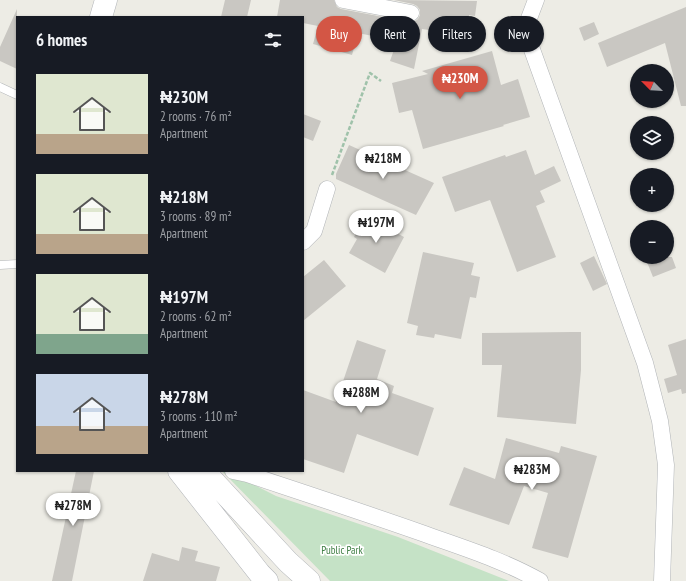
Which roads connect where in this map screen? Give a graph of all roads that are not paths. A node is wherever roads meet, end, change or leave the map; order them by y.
1 (106, 0) edge
2 (343, 0) edge
3 (536, 0) edge
4 (411, 13) dead end
5 (101, 16) edge
6 (0, 87) edge
7 (16, 95) edge
8 (327, 188) road end
9 (304, 241) edge
10 (16, 264) edge
11 (0, 265) edge
12 (180, 472) edge
13 (205, 472) edge
14 (238, 472) edge
15 (267, 581) edge
16 (309, 581) edge
17 (540, 581) edge
18 (662, 581) edge

1 - 5 main road
2 - 4 street
3 - 18 street
6 - 7 lane
8 - 9 street
10 - 11 lane
12 - 15 main road
13 - 16 main road
14 - 17 street

